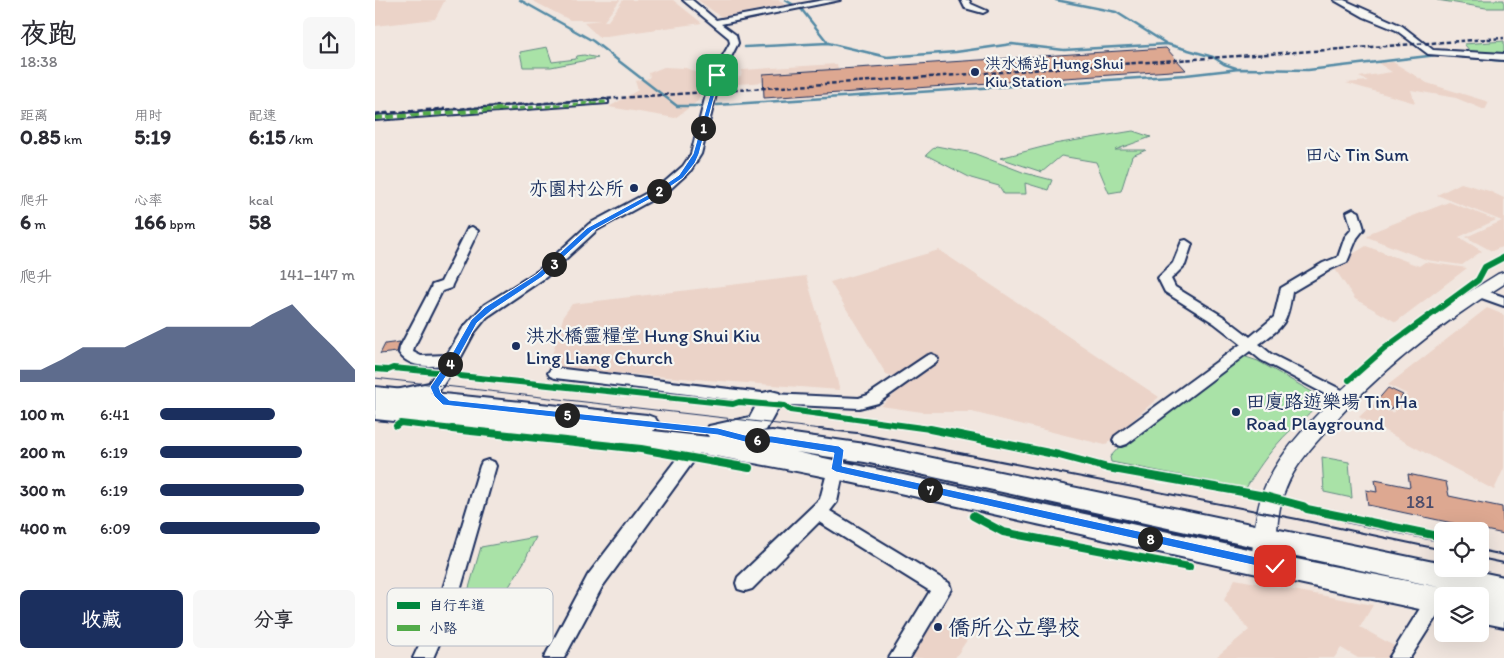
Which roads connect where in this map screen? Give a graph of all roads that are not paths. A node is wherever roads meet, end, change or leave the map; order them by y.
1 (687, 0) edge
2 (836, 0) edge
3 (965, 0) edge
4 (1337, 0) edge
5 (983, 11) dead end
6 (717, 22) junction
7 (1504, 57) edge
8 (606, 102) dead end
9 (375, 118) edge
10 (1353, 212) dead end
11 (473, 231) dead end
12 (1186, 244) dead end
13 (1504, 277) edge
14 (1478, 292) junction
15 (1504, 302) edge
16 (1251, 343) junction
17 (453, 360) junction
18 (931, 360) dead end
19 (555, 373) dead end
20 (440, 395) junction
21 (1343, 397) junction
22 (771, 399) junction
23 (379, 400) edge
24 (765, 432) junction
25 (708, 438) junction
26 (1121, 440) dead end
27 (838, 459) junction
28 (488, 466) dead end
29 (817, 512) junction
30 (1265, 551) junction
31 (745, 583) dead end
32 (452, 588) edge
33 (1504, 589) edge
34 (1434, 600) edge
35 (1434, 608) edge
36 (1489, 611) edge
37 (1504, 614) edge
38 (428, 646) edge
39 (423, 658) edge
40 (554, 658) edge
41 (899, 658) edge
42 (1399, 658) edge

1 - 6 street
2 - 6 street
3 - 5 street
4 - 7 street
6 - 17 street
8 - 9 street
10 - 16 street
11 - 17 street
12 - 16 street
13 - 14 street
14 - 15 street
14 - 21 street
16 - 21 street
16 - 26 street
17 - 20 street
18 - 22 street
19 - 22 street
20 - 23 main road
20 - 25 main road
21 - 30 street
22 - 24 main road
23 - 25 main road
24 - 25 main road
24 - 27 main road
25 - 27 main road
25 - 40 street
27 - 29 street
27 - 30 main road
28 - 32 street
29 - 31 street
29 - 41 street
30 - 33 main road
30 - 34 main road
35 - 42 street
36 - 37 main road
38 - 39 street

